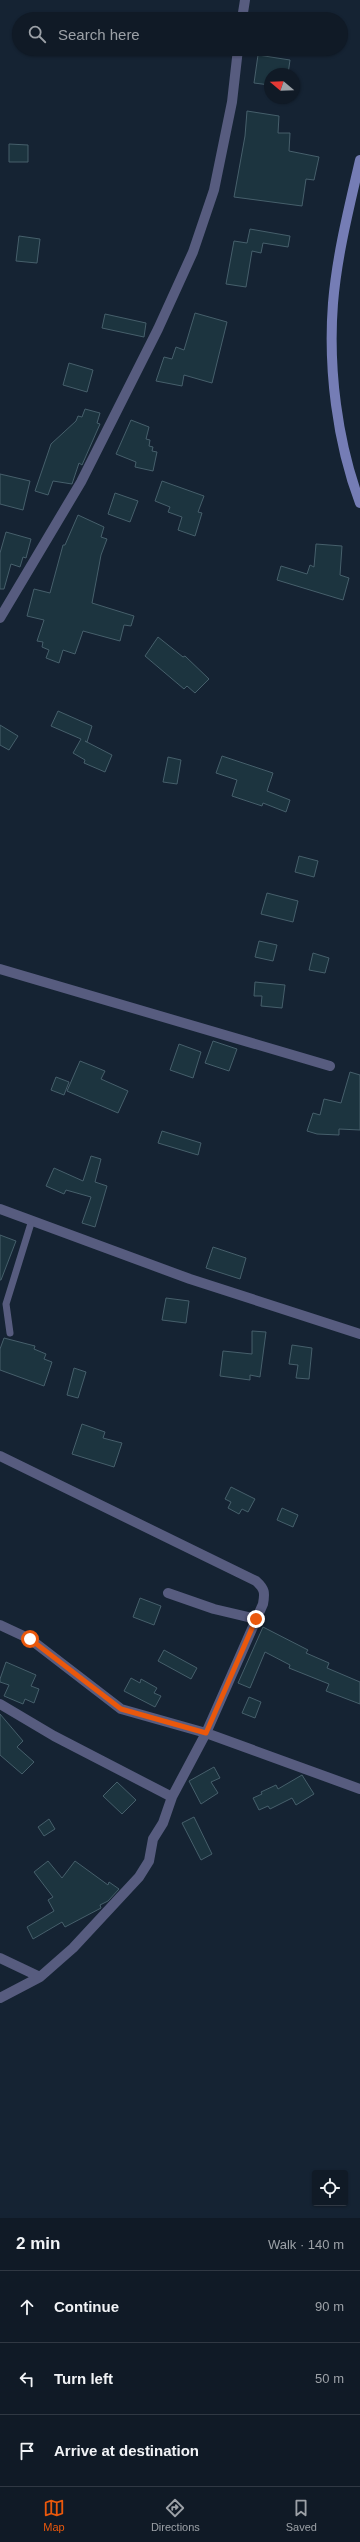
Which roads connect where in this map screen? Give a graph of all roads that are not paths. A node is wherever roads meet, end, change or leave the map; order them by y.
1 (245, 0) edge
2 (243, 12) edge
3 (237, 56) edge
4 (360, 160) edge
5 (360, 503) edge
6 (0, 618) edge
7 (0, 969) edge
8 (330, 1066) dead end
9 (0, 1208) edge
10 (32, 1220) junction
11 (10, 1333) dead end
12 (360, 1334) edge
13 (0, 1456) edge
14 (168, 1593) dead end
15 (256, 1619) junction
16 (0, 1625) edge
17 (0, 1704) edge
18 (206, 1733) junction
19 (360, 1789) edge
20 (172, 1797) junction
21 (0, 1958) edge
22 (40, 1977) junction
23 (0, 1998) edge

1 - 2 street
3 - 6 street
4 - 5 main road
7 - 8 street
9 - 10 street
10 - 11 lane
10 - 12 street
13 - 15 street
14 - 15 street
15 - 18 street
16 - 18 street
17 - 20 street
18 - 19 street
18 - 20 street
20 - 22 street
21 - 22 street
22 - 23 street

